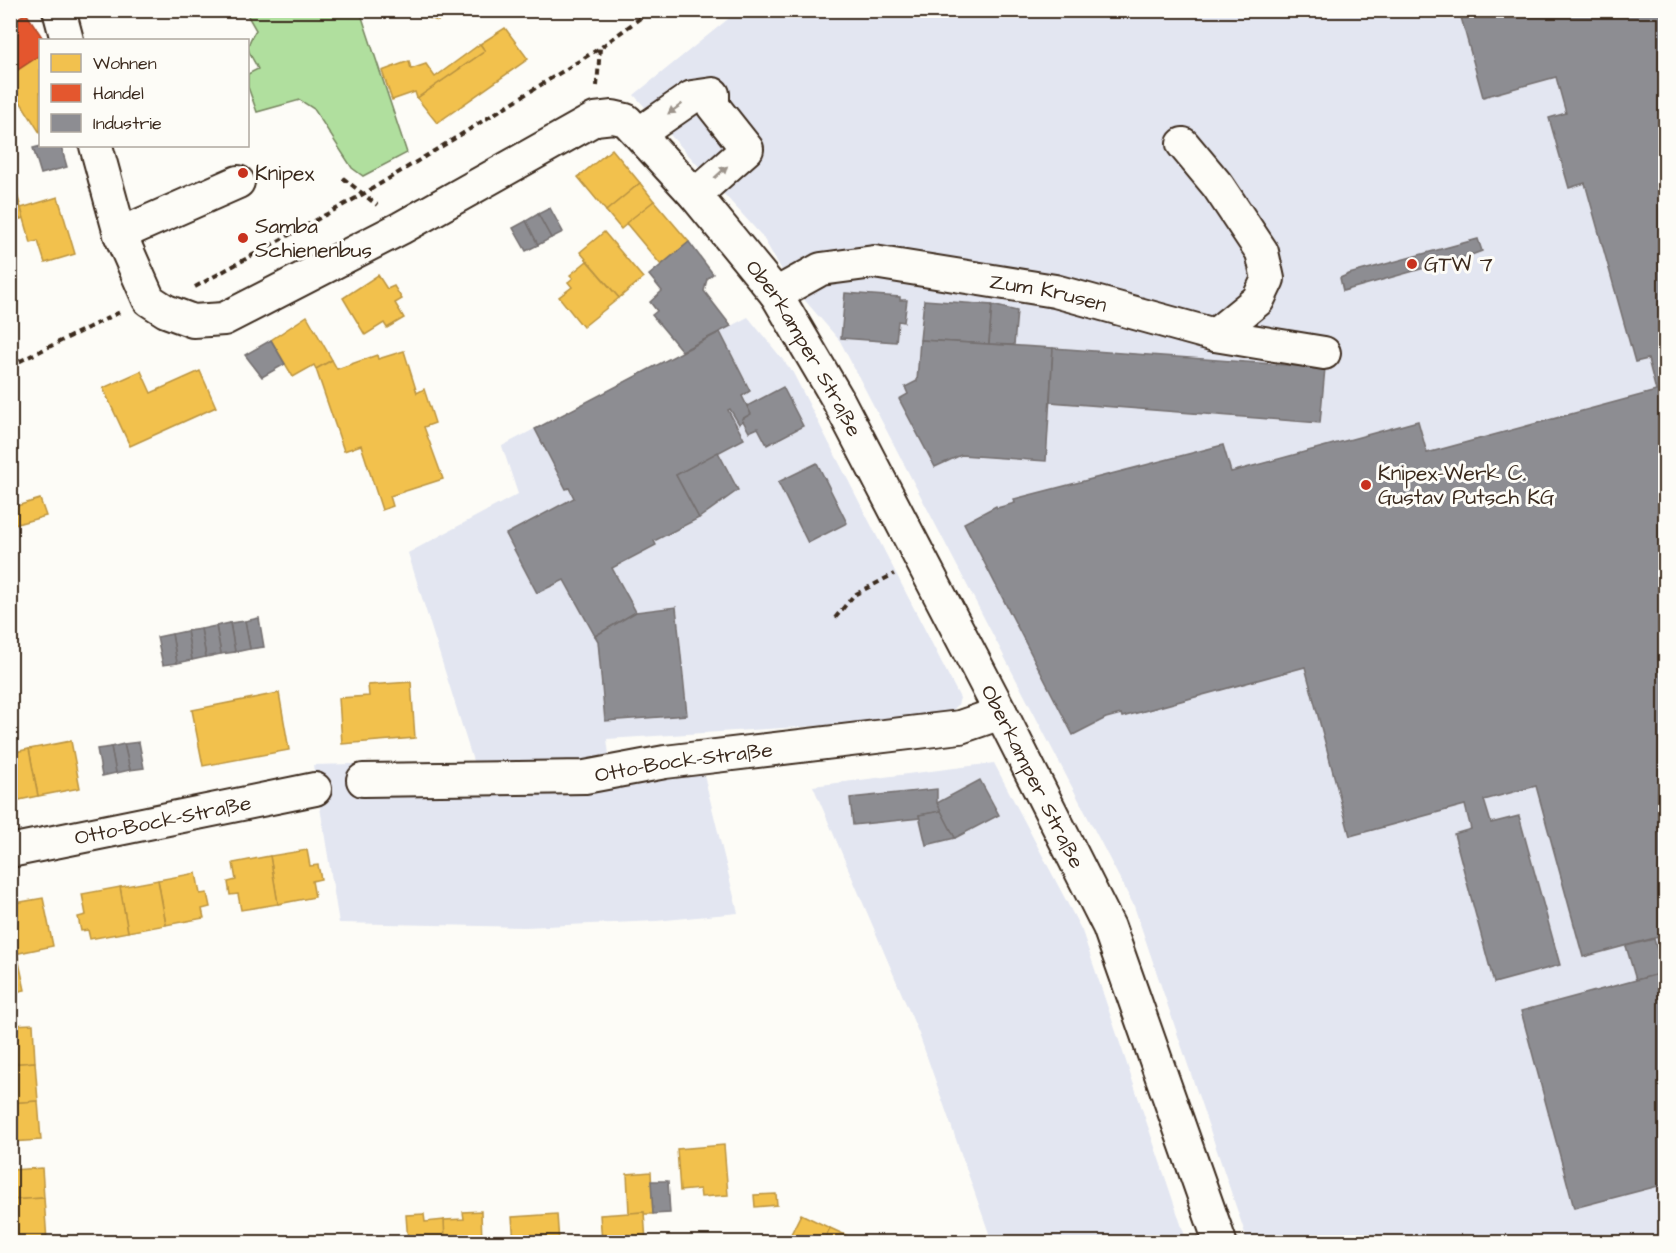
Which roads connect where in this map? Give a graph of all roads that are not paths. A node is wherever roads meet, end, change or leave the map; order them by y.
1 (59, 11) edge
2 (67, 39) edge
3 (640, 133) junction
4 (1183, 144) dead end
5 (96, 147) edge
6 (238, 182) dead end
7 (695, 195) junction
8 (120, 234) junction
9 (776, 294) junction
10 (1215, 335) junction
11 (1324, 353) dead end
12 (1001, 713) junction
13 (363, 780) dead end
14 (315, 789) dead end
15 (10, 851) edge
16 (1220, 1242) edge

1 - 2 street
3 - 7 street, Oberkamper Straße
7 -> 3 street
3 - 8 street, Oberkamper Straße
4 - 10 street
5 - 8 street
6 - 8 street
7 - 9 street, Oberkamper Straße
9 - 10 street, Zum Krusen
9 - 12 street, Oberkamper Straße
10 - 11 street, Zum Krusen
12 - 13 street, Otto-Bock-Straße
12 - 16 street, Oberkamper Straße
14 - 15 street, Otto-Bock-Straße

